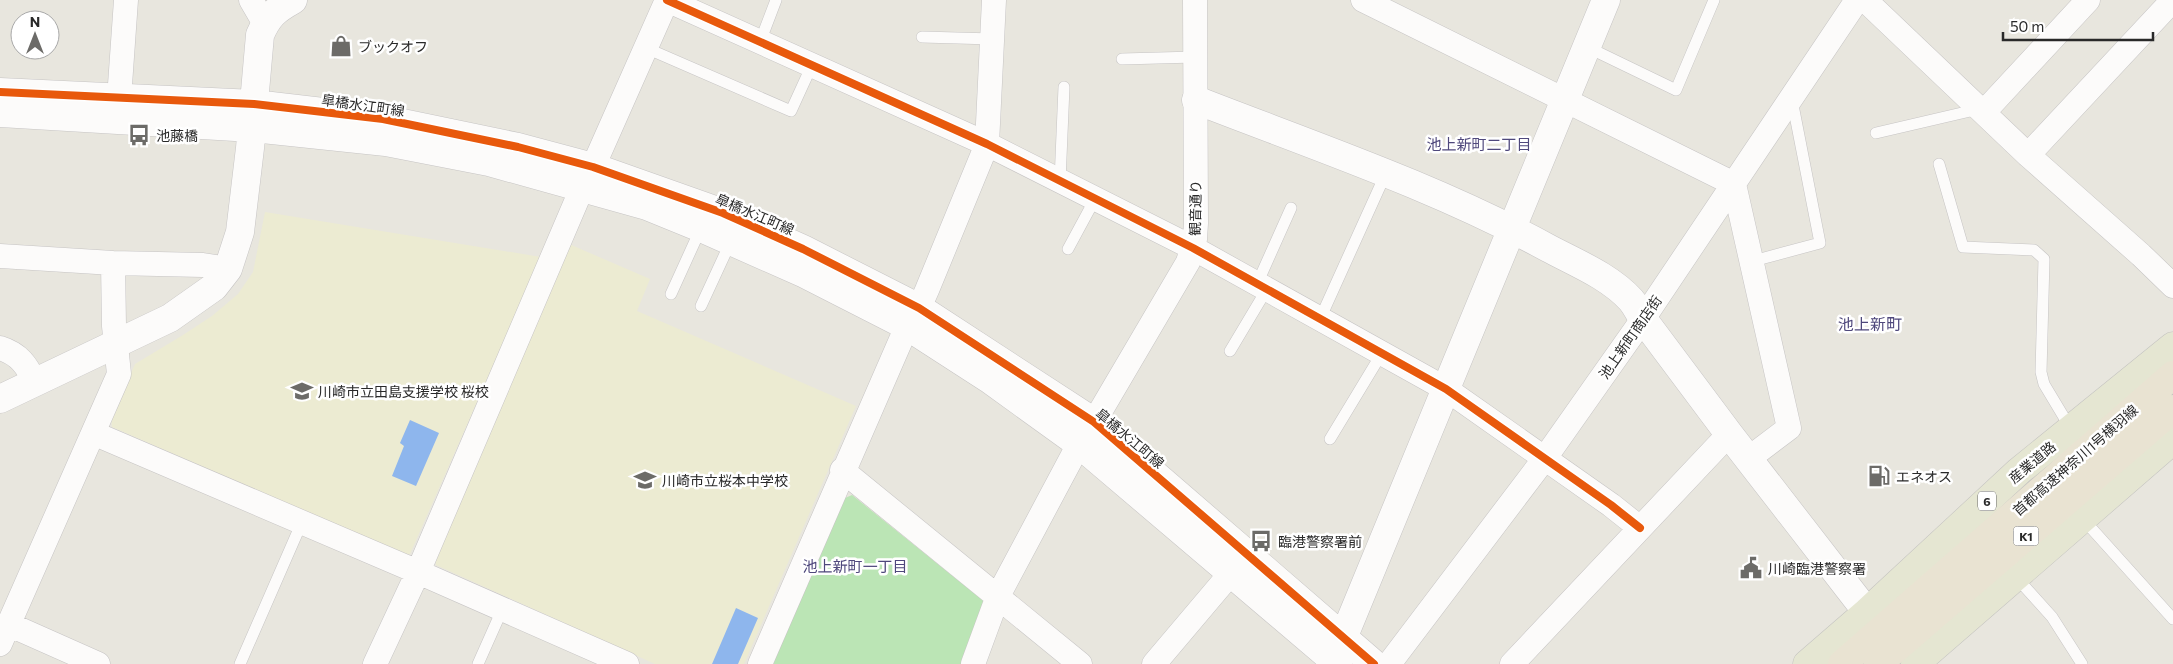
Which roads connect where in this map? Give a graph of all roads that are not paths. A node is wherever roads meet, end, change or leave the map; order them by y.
1 (126, 0) edge
2 (251, 0) edge
3 (293, 0) edge
4 (667, 0) edge
5 (776, 0) edge
6 (994, 0) edge
7 (1195, 0) edge
8 (1364, 0) edge
9 (1606, 0) edge
10 (1714, 0) edge
11 (1857, 0) edge
12 (1865, 0) edge
13 (2088, 0) edge
14 (2173, 0) edge
15 (265, 24) junction
16 (922, 37) dead end
17 (992, 39) junction
18 (760, 42) junction
19 (1586, 47) junction
20 (646, 48) junction
21 (1195, 57) junction
22 (1122, 59) dead end
23 (812, 65) junction
24 (1064, 87) dead end
25 (0, 92) edge
26 (119, 98) junction
27 (1565, 98) junction
28 (1196, 100) junction
29 (1792, 100) junction
30 (1982, 110) junction
31 (0, 113) edge
32 (253, 116) junction
33 (1876, 133) dead end
34 (987, 144) junction
35 (2028, 155) junction
36 (1938, 164) dead end
37 (1386, 173) junction
38 (588, 178) junction
39 (1060, 181) junction
40 (1734, 184) junction
41 (1095, 199) junction
42 (1291, 208) dead end
43 (701, 228) junction
44 (1511, 228) junction
45 (731, 241) junction
46 (1068, 248) dead end
47 (1193, 248) junction
48 (0, 256) edge
49 (1752, 260) junction
50 (113, 263) junction
51 (228, 269) junction
52 (2173, 286) edge
53 (1262, 287) junction
54 (670, 294) dead end
55 (701, 306) dead end
56 (913, 317) junction
57 (1320, 319) junction
58 (1643, 319) junction
59 (116, 344) junction
60 (2173, 346) edge
61 (0, 348) edge
62 (1230, 351) dead end
63 (1382, 353) junction
64 (2173, 375) edge
65 (35, 383) junction
66 (1446, 389) junction
67 (0, 399) edge
68 (2173, 409) edge
69 (2071, 429) junction
70 (93, 433) junction
71 (1086, 433) junction
72 (1729, 434) junction
73 (1330, 439) dead end
74 (2173, 440) edge
75 (1545, 458) junction
76 (1748, 459) junction
77 (842, 470) junction
78 (2083, 519) junction
79 (302, 522) junction
80 (1640, 528) junction
81 (418, 572) junction
82 (1231, 573) junction
83 (2016, 577) junction
84 (998, 596) junction
85 (502, 610) junction
86 (1867, 612) junction
87 (2173, 619) edge
88 (4, 634) edge
89 (1344, 636) junction
90 (2082, 663) edge
91 (98, 664) edge
92 (240, 664) edge
93 (375, 664) edge
94 (478, 664) edge
95 (627, 664) edge
96 (760, 664) edge
97 (973, 664) edge
98 (1080, 664) edge
99 (1154, 664) edge
100 (1338, 664) edge
101 (1374, 664) edge
102 (1389, 664) edge
103 (1512, 664) edge
104 (1807, 664) edge
105 (1842, 664) edge
106 (1878, 664) edge
107 (1915, 664) edge

1 - 26 street
2 - 15 street
3 - 15 street
4 - 18 street
4 - 20 street
5 - 18 lane
6 - 17 street
7 - 21 street, 観音通り
8 - 27 street
9 - 19 street
10 - 19 lane
11 - 29 street, 池上新町商店街
12 - 30 street
13 - 30 street
14 - 35 street
15 - 32 street
16 - 17 lane
17 - 34 street
18 - 23 street
19 - 27 street
20 - 23 lane
20 - 38 street
21 - 22 lane
21 - 28 street, 観音通り
23 - 34 street
24 - 39 lane
25 - 26 street, 皐橋水江町線
26 - 32 street, 皐橋水江町線
27 - 40 street
27 - 44 street
28 - 37 street
28 - 47 street, 観音通り
29 - 40 street, 池上新町商店街
29 - 49 lane
30 - 33 lane
30 - 35 street
31 - 32 street, 皐橋水江町線
32 - 38 street, 皐橋水江町線
32 - 51 street
34 - 39 street
34 - 56 street
35 - 52 street
36 - 69 lane
37 - 44 street
37 - 57 lane
38 - 43 street, 皐橋水江町線
38 - 56 street, 皐橋水江町線
38 - 81 street
39 - 41 street
40 - 49 street
40 - 58 street, 池上新町商店街
41 - 46 lane
41 - 47 street
42 - 53 lane
43 - 45 street, 皐橋水江町線
43 - 54 lane
44 - 58 street
44 - 66 street
45 - 55 lane
45 - 56 street, 皐橋水江町線
47 - 53 street
47 - 71 street, 観音通り
48 - 50 street
49 - 76 street
50 - 51 street
50 - 59 street
51 - 59 street
53 - 57 street
53 - 62 lane
56 - 71 street, 皐橋水江町線
56 - 77 street
57 - 63 street
58 - 72 street
58 - 75 street, 池上新町商店街
59 - 65 street
59 - 70 street
60 - 69 main road, 産業道路 / 6
61 - 65 street
63 - 66 street
63 - 73 lane
64 - 105 highway, 首都高速神奈川1号横羽線 / K1
65 - 67 street
66 - 75 street
66 - 89 street
68 - 106 highway, 首都高速神奈川1号横羽線 / K1
69 - 86 main road, 産業道路 / 6
70 - 79 street
70 - 88 street
71 - 82 street, 皐橋水江町線
71 - 84 street, 観音通り
71 - 89 street, 皐橋水江町線
72 - 76 street
72 - 80 street
74 - 78 main road
75 - 80 street
75 - 102 street, 池上新町商店街
76 - 86 street
77 - 84 street
77 - 96 street
78 - 83 main road
78 - 87 lane
79 - 81 street
79 - 92 lane
80 - 103 street
81 - 85 street
81 - 93 street
82 - 99 street
82 - 100 street, 皐橋水江町線
83 - 90 lane
83 - 107 main road
84 - 97 street, 観音通り
84 - 98 street
85 - 94 lane
85 - 95 street
86 - 104 main road, 産業道路 / 6
88 - 91 street
89 - 101 street, 皐橋水江町線

